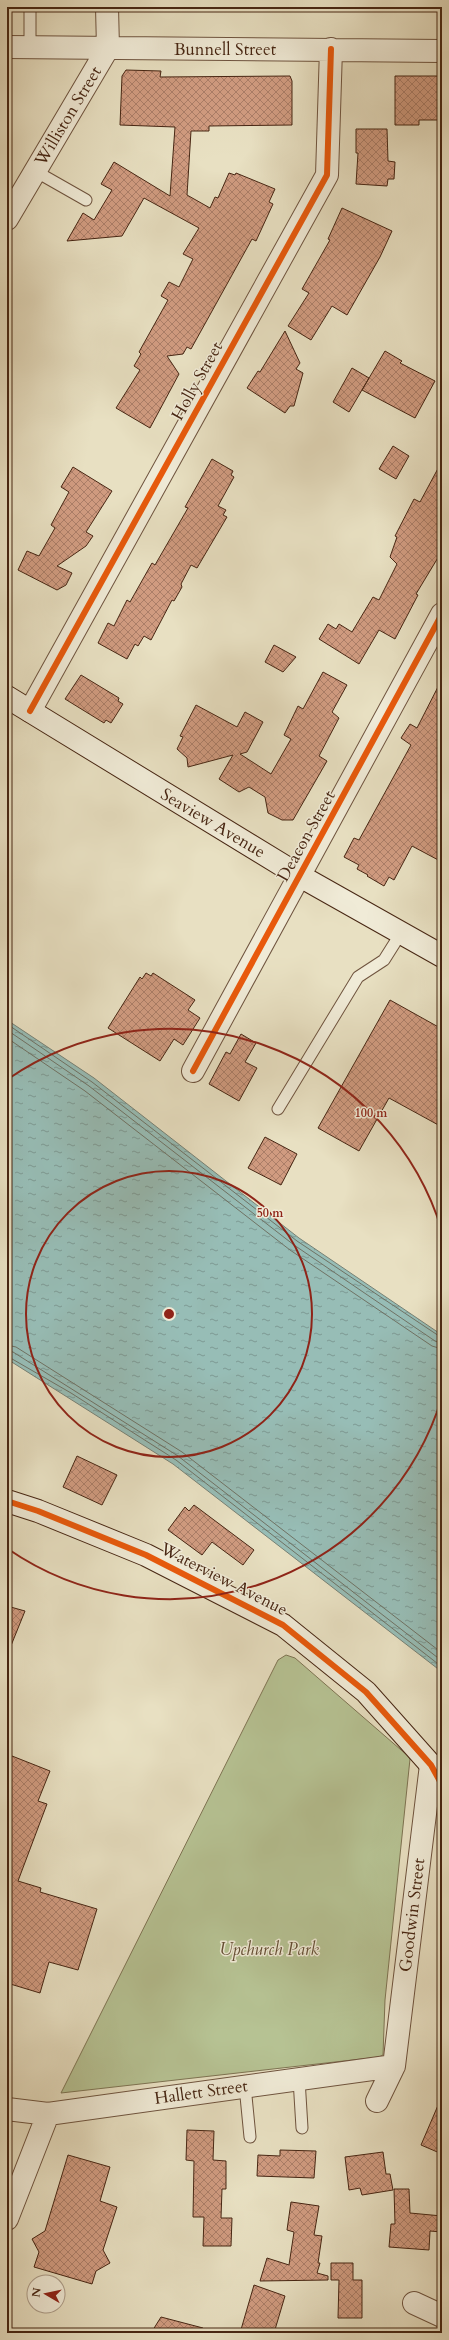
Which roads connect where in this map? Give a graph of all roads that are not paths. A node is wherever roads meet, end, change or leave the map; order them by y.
1 (30, 7) edge
2 (107, 7) edge
3 (7, 47) edge
4 (30, 47) junction
5 (108, 48) junction
6 (330, 49) junction
7 (442, 51) edge
8 (35, 171) junction
9 (86, 200) dead end
10 (7, 219) edge
11 (442, 614) edge
12 (7, 697) edge
13 (30, 711) junction
14 (300, 876) junction
15 (401, 933) junction
16 (442, 956) edge
17 (193, 1071) dead end
18 (278, 1109) dead end
19 (7, 1501) edge
20 (431, 1765) junction
21 (442, 1785) edge
22 (394, 2066) junction
23 (299, 2079) junction
24 (245, 2086) junction
25 (378, 2101) dead end
26 (7, 2109) edge
27 (48, 2114) junction
28 (302, 2128) dead end
29 (250, 2137) dead end
30 (7, 2219) edge
31 (414, 2303) dead end
32 (442, 2316) edge

1 - 4 lane
2 - 5 street, Williston Street
3 - 4 street, Bunnell Street
4 - 5 street, Bunnell Street
5 - 6 street, Bunnell Street
5 - 8 street, Williston Street
6 - 7 street, Bunnell Street
6 - 13 street, Holly Street
8 - 9 lane
8 - 10 street, Williston Street
11 - 14 street, Deacon Street
12 - 13 street, Seaview Avenue
13 - 14 street, Seaview Avenue
14 - 15 street, Seaview Avenue
14 - 17 street, Deacon Street
15 - 16 street, Seaview Avenue
15 - 18 lane
19 - 20 street, Waterview Avenue
20 - 21 street, Waterview Avenue
20 - 22 street, Goodwin Street
22 - 23 street, Hallett Street
22 - 25 street, Goodwin Street
23 - 24 street, Hallett Street
23 - 28 lane
24 - 27 street, Hallett Street
24 - 29 lane
26 - 27 street, Hallett Street
27 - 30 street
31 - 32 street

